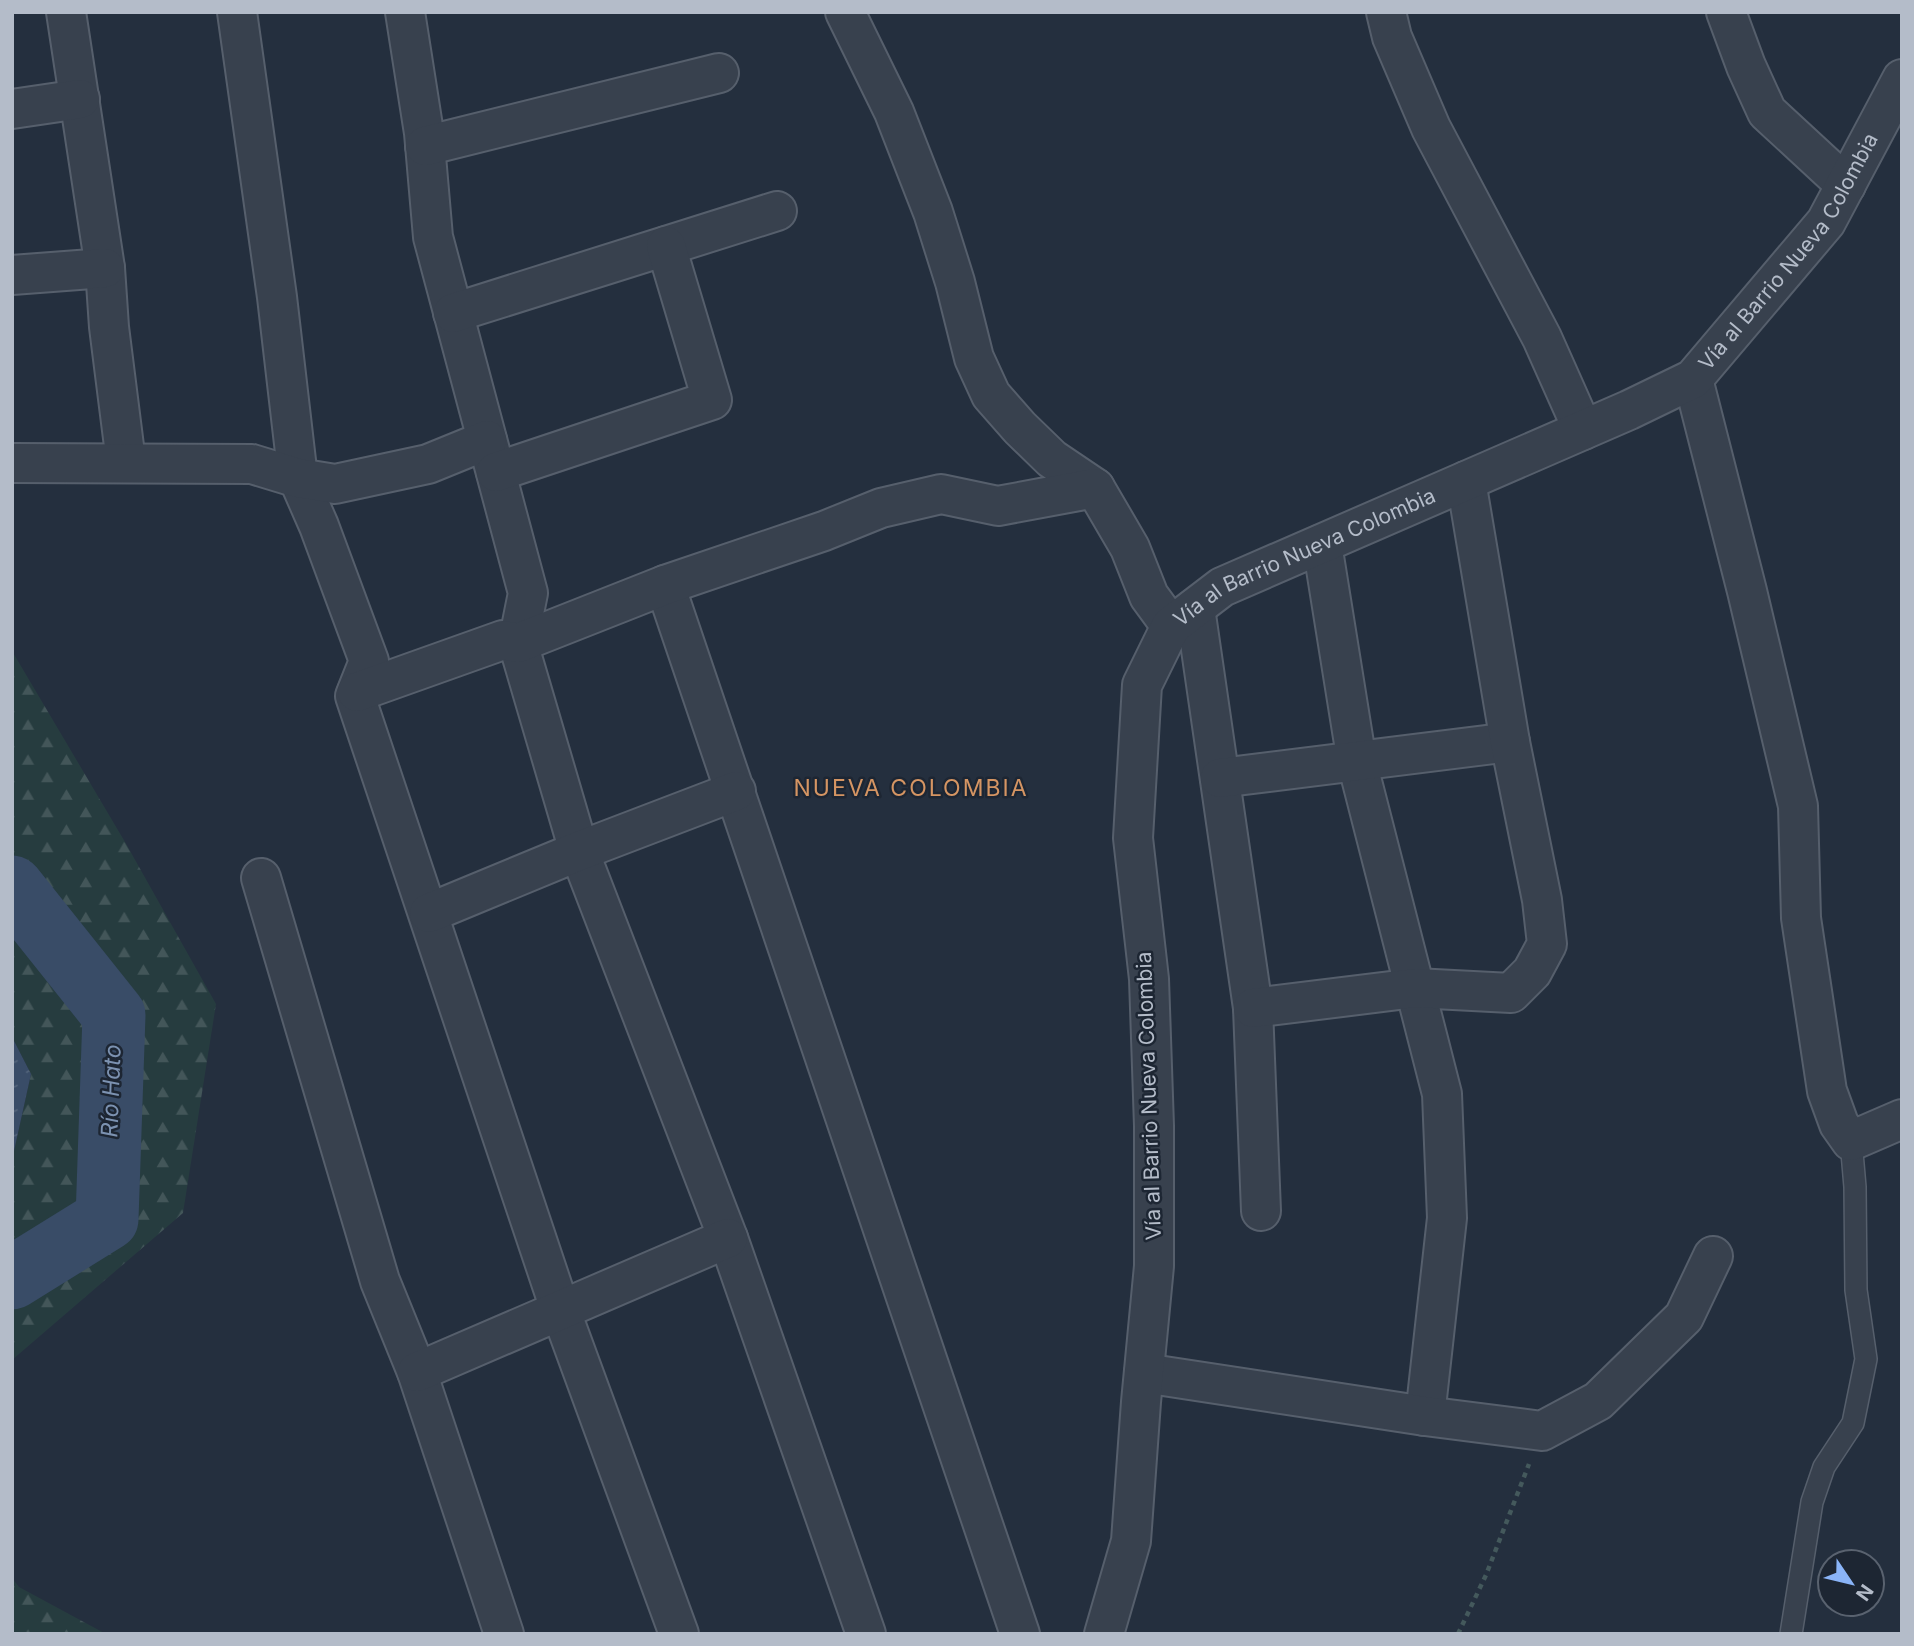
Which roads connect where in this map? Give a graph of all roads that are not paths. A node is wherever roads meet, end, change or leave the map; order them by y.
1 (66, 12) edge
2 (237, 12) edge
3 (405, 12) edge
4 (845, 12) edge
5 (1386, 12) edge
6 (1726, 12) edge
7 (719, 74) dead end
8 (1902, 79) edge
9 (79, 100) junction
10 (12, 109) edge
11 (425, 146) junction
12 (1846, 184) junction
13 (777, 211) dead end
14 (666, 246) junction
15 (105, 268) junction
16 (12, 275) edge
17 (453, 313) junction
18 (1693, 379) junction
19 (1583, 430) junction
20 (491, 456) junction
21 (126, 462) junction
22 (12, 463) edge
23 (298, 478) junction
24 (1466, 481) junction
25 (1095, 488) junction
26 (1322, 544) junction
27 (666, 585) junction
28 (1183, 617) junction
29 (518, 643) junction
30 (356, 692) junction
31 (1510, 743) junction
32 (1357, 762) junction
33 (1220, 778) junction
34 (736, 791) junction
35 (579, 850) junction
36 (261, 878) dead end
37 (429, 913) junction
38 (1415, 988) junction
39 (1253, 1007) junction
40 (1902, 1119) edge
41 (1851, 1141) junction
42 (1261, 1211) dead end
43 (728, 1238) junction
44 (1713, 1256) dead end
45 (560, 1309) junction
46 (417, 1372) junction
47 (1144, 1373) junction
48 (1425, 1416) junction
49 (504, 1634) edge
50 (679, 1634) edge
51 (866, 1634) edge
52 (1020, 1634) edge
53 (1104, 1634) edge
54 (1791, 1634) edge

1 - 9 street
2 - 23 street
3 - 11 street
4 - 25 street
5 - 19 street
6 - 12 street
7 - 11 street
8 - 12 street, Vía al Barrio Nueva Colombia
9 - 10 street
9 - 15 street
11 - 17 street
12 - 18 street, Vía al Barrio Nueva Colombia
13 - 14 street
14 - 17 street
14 - 20 street
15 - 16 street
15 - 21 street
17 - 20 street
18 - 19 street, Vía al Barrio Nueva Colombia
18 - 41 street
19 - 24 street, Vía al Barrio Nueva Colombia
20 - 23 street
20 - 29 street
21 - 22 street
21 - 23 street
23 - 30 street
24 - 26 street, Vía al Barrio Nueva Colombia
24 - 31 street
25 - 27 street
25 - 28 street
26 - 28 street, Vía al Barrio Nueva Colombia
26 - 32 street
27 - 29 street
27 - 34 street
28 - 33 street
28 - 47 street, Vía al Barrio Nueva Colombia
29 - 30 street
29 - 35 street
30 - 37 street
31 - 32 street
31 - 38 street
32 - 33 street
32 - 38 street
33 - 39 street
34 - 35 street
34 - 52 street
35 - 37 street
35 - 43 street
36 - 46 street
37 - 45 street
38 - 39 street
38 - 48 street
39 - 42 street
40 - 41 street
41 - 54 lane
43 - 45 street
43 - 51 street
44 - 48 street
45 - 46 street
45 - 50 street
46 - 49 street
47 - 48 street
47 - 53 street, Vía al Barrio Nueva Colombia

